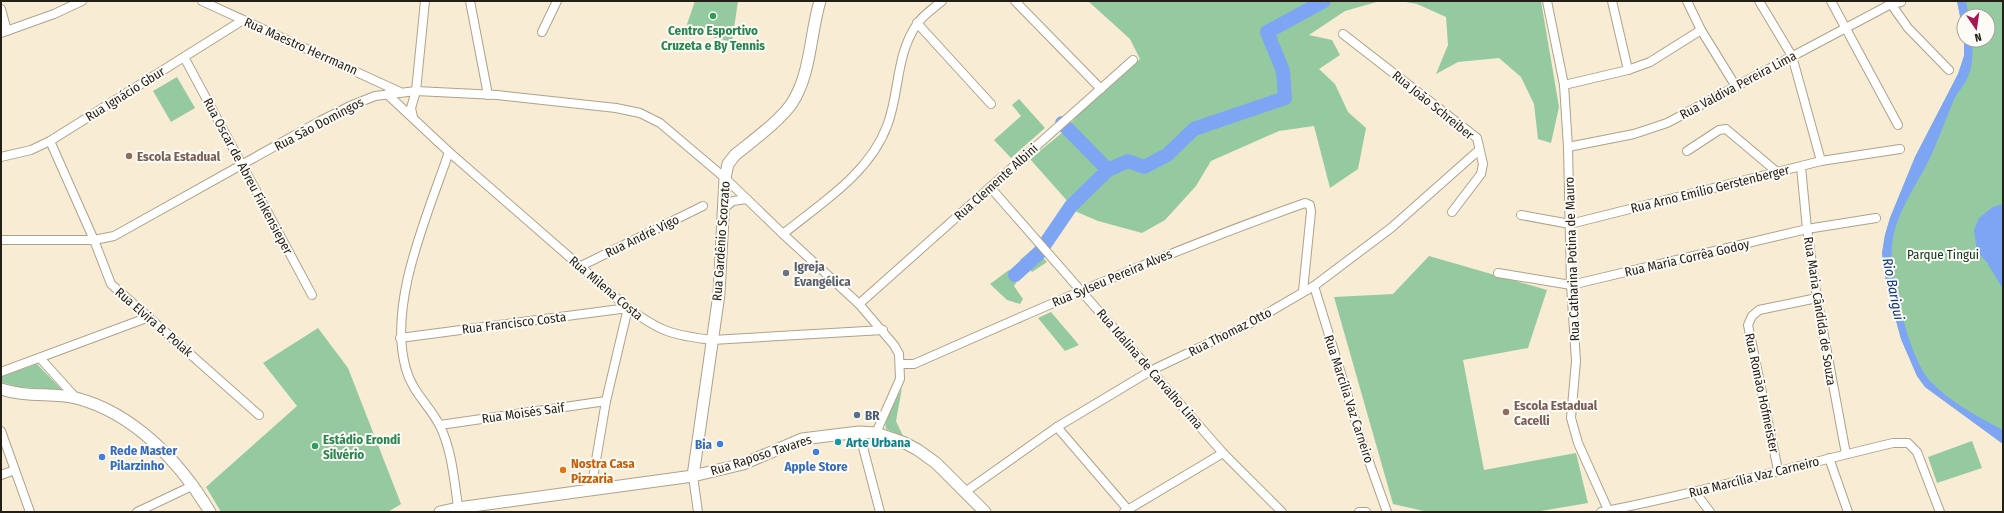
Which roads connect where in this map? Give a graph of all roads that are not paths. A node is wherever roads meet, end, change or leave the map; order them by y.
1 (82, 1) edge
2 (202, 1) edge
3 (425, 1) edge
4 (470, 1) edge
5 (557, 1) edge
6 (820, 1) edge
7 (942, 1) edge
8 (1015, 1) edge
9 (1547, 1) edge
10 (1612, 1) edge
11 (1686, 1) edge
12 (1759, 1) edge
13 (1831, 1) edge
14 (1901, 2) edge
15 (1890, 3) edge
16 (1, 9) edge
17 (243, 20) junction
18 (917, 23) junction
19 (1846, 28) junction
20 (1701, 30) junction
21 (4, 32) edge
22 (542, 32) dead end
23 (1344, 34) dead end
24 (1792, 56) junction
25 (184, 57) junction
26 (1133, 60) dead end
27 (1628, 70) junction
28 (1949, 70) dead end
29 (373, 79) junction
30 (1564, 85) junction
31 (1735, 85) junction
32 (1101, 89) junction
33 (416, 91) junction
34 (400, 92) junction
35 (387, 94) junction
36 (488, 95) junction
37 (375, 96) junction
38 (991, 104) dead end
39 (413, 117) junction
40 (1898, 125) dead end
41 (50, 141) junction
42 (1568, 147) junction
43 (1900, 149) dead end
44 (1479, 150) junction
45 (1687, 151) dead end
46 (449, 152) junction
47 (1, 157) edge
48 (1821, 161) junction
49 (242, 165) junction
50 (1801, 166) junction
51 (1777, 172) junction
52 (725, 178) junction
53 (990, 187) junction
54 (747, 199) junction
55 (703, 206) dead end
56 (723, 209) junction
57 (1452, 212) dead end
58 (1521, 215) dead end
59 (1876, 218) dead end
60 (1570, 224) junction
61 (1807, 229) junction
62 (783, 234) junction
63 (1, 240) edge
64 (94, 240) junction
65 (581, 266) junction
66 (1498, 272) dead end
67 (1571, 285) junction
68 (1314, 286) junction
69 (1082, 290) junction
70 (1303, 291) junction
71 (312, 295) dead end
72 (1817, 298) junction
73 (859, 304) junction
74 (628, 308) junction
75 (149, 317) junction
76 (883, 330) junction
77 (400, 338) junction
78 (712, 340) junction
79 (40, 358) junction
80 (900, 364) junction
81 (1152, 370) junction
82 (1, 372) edge
83 (1, 389) edge
84 (76, 398) junction
85 (606, 401) junction
86 (259, 415) dead end
87 (440, 425) junction
88 (1057, 427) junction
89 (1, 430) edge
90 (859, 432) junction
91 (876, 433) junction
92 (1223, 453) junction
93 (1846, 454) junction
94 (1829, 458) junction
95 (15, 470) junction
96 (1778, 470) junction
97 (1, 475) edge
98 (693, 476) junction
99 (194, 485) junction
100 (590, 490) junction
101 (965, 492) junction
102 (1695, 492) junction
103 (458, 510) edge
104 (1127, 511) edge
105 (1606, 511) edge
106 (30, 512) edge
107 (137, 512) edge
108 (210, 512) edge
109 (440, 512) edge
110 (698, 512) edge
111 (880, 512) edge
112 (985, 512) edge
113 (1282, 512) edge
114 (1359, 512) edge
115 (1366, 512) edge
116 (1387, 512) edge
117 (1710, 512) edge
118 (1848, 512) edge
119 (1940, 512) edge

1 - 21 street
2 - 17 street, Rua Maestro Herrmann
3 - 33 street
4 - 36 street
5 - 22 street
6 - 52 main road, Rua Gardênio Scorzato
7 - 18 street
8 - 32 street
9 - 30 street, Rua Catharina Potina de Mauro
10 - 27 street
11 - 20 street
12 - 24 street
13 - 19 street
14 - 15 street, Rua Valdiva Pereira Lima
15 - 19 street, Rua Valdiva Pereira Lima
15 - 28 street
16 - 21 street
17 - 25 street, Rua Ignácio Gbur
17 - 29 street, Rua Maestro Herrmann
18 - 38 street
18 - 62 street
19 - 24 street, Rua Valdiva Pereira Lima
19 - 40 street
20 - 27 street
20 - 31 street
23 - 44 street, Rua João Schreiber
24 - 31 street, Rua Valdiva Pereira Lima
24 - 48 street
25 - 41 street, Rua Ignácio Gbur
25 - 49 street, Rua Oscar de Abreu Finkensieper
26 - 32 street, Rua Clemente Albini
27 - 30 street
29 - 34 street, Rua Maestro Herrmann
29 - 37 street
30 - 42 street, Rua Catharina Potina de Mauro
31 - 42 street, Rua Valdiva Pereira Lima
32 - 53 street, Rua Clemente Albini
33 - 34 street, Rua São Domingos
33 - 36 street, Rua São Domingos
33 - 39 street
34 - 35 street, Rua São Domingos
35 - 37 street, Rua São Domingos
35 - 39 street, Rua Milena Costa
36 - 52 street, Rua São Domingos
37 - 49 street, Rua São Domingos
39 - 46 street, Rua Milena Costa
41 - 47 street, Rua Ignácio Gbur
41 - 64 street, Rua Elvira B. Polak
42 - 60 street, Rua Catharina Potina de Mauro
43 - 48 street, Rua Arno Emílio Gerstenberger
44 - 57 street, Rua João Schreiber
44 - 68 street, Rua Thomaz Otto
45 - 51 street
46 - 65 street, Rua Milena Costa
46 - 77 street
48 - 50 street, Rua Arno Emílio Gerstenberger
49 - 64 street, Rua São Domingos
49 - 71 street, Rua Oscar de Abreu Finkensieper
50 - 51 street, Rua Arno Emílio Gerstenberger
50 - 61 street, Rua Maria Cândida de Souza
51 - 60 street, Rua Arno Emílio Gerstenberger
52 - 54 street, Rua São Domingos
52 - 56 main road, Rua Gardênio Scorzato
53 - 69 street, Rua Idalina de Carvalho Lima
53 - 73 street, Rua Clemente Albini
54 - 56 street
54 - 62 street, Rua São Domingos
55 - 65 street, Rua André Vigo
56 - 78 main road, Rua Gardênio Scorzato
58 - 60 street, Rua Arno Emílio Gerstenberger
59 - 61 street, Rua Maria Corrêa Godoy
60 - 67 street, Rua Catharina Potina de Mauro
61 - 67 street, Rua Maria Corrêa Godoy
61 - 72 street, Rua Maria Cândida de Souza
62 - 73 street, Rua São Domingos
63 - 64 street, Rua São Domingos
64 - 75 street, Rua Elvira B. Polak
65 - 74 street, Rua Milena Costa
66 - 67 street, Rua Maria Corrêa Godoy
67 - 105 street, Rua Catharina Potina de Mauro
68 - 70 street, Rua Thomaz Otto
68 - 116 street, Rua Marcília Vaz Carneiro
69 - 70 street, Rua Sylseu Pereira Alves
69 - 80 street, Rua Sylseu Pereira Alves
69 - 81 street, Rua Idalina de Carvalho Lima
70 - 81 street, Rua Thomaz Otto
72 - 93 street, Rua Maria Cândida de Souza
72 - 96 street, Rua Romão Hofmeister
73 - 76 street, Rua São Domingos
74 - 77 street, Rua Francisco Costa
74 - 78 street, Rua Milena Costa
74 - 85 street
75 - 79 street
75 - 86 street, Rua Elvira B. Polak
76 - 78 street, Rua Milena Costa
76 - 80 street, Rua São Domingos
77 - 87 street
78 - 98 main road, Rua Gardênio Scorzato
79 - 82 street
79 - 84 street
80 - 91 street, Rua São Domingos
81 - 88 street, Rua Thomaz Otto
81 - 92 street, Rua Idalina de Carvalho Lima
83 - 84 main road
84 - 99 main road
85 - 87 street, Rua Moisés Saif
85 - 100 street
87 - 103 street
88 - 101 street, Rua Thomaz Otto
88 - 104 street
89 - 95 street
90 - 91 main road, Rua Raposo Tavares
90 - 98 main road, Rua Raposo Tavares
90 - 111 street
91 - 101 main road, Rua Raposo Tavares
92 - 104 street
92 - 113 street, Rua Idalina de Carvalho Lima
93 - 94 street, Rua Marcília Vaz Carneiro
93 - 119 street, Rua Marcília Vaz Carneiro
94 - 96 street, Rua Marcília Vaz Carneiro
94 - 118 street
95 - 97 street
95 - 106 street
96 - 102 street, Rua Marcília Vaz Carneiro
98 - 100 main road, Rua Raposo Tavares
98 - 110 street, Rua Gardênio Scorzato
99 - 107 street
99 - 108 main road
100 - 103 main road, Rua Raposo Tavares
101 - 112 main road, Rua Raposo Tavares
102 - 105 street, Rua Marcília Vaz Carneiro
102 - 117 street
103 - 109 main road, Rua Raposo Tavares
114 - 115 street

